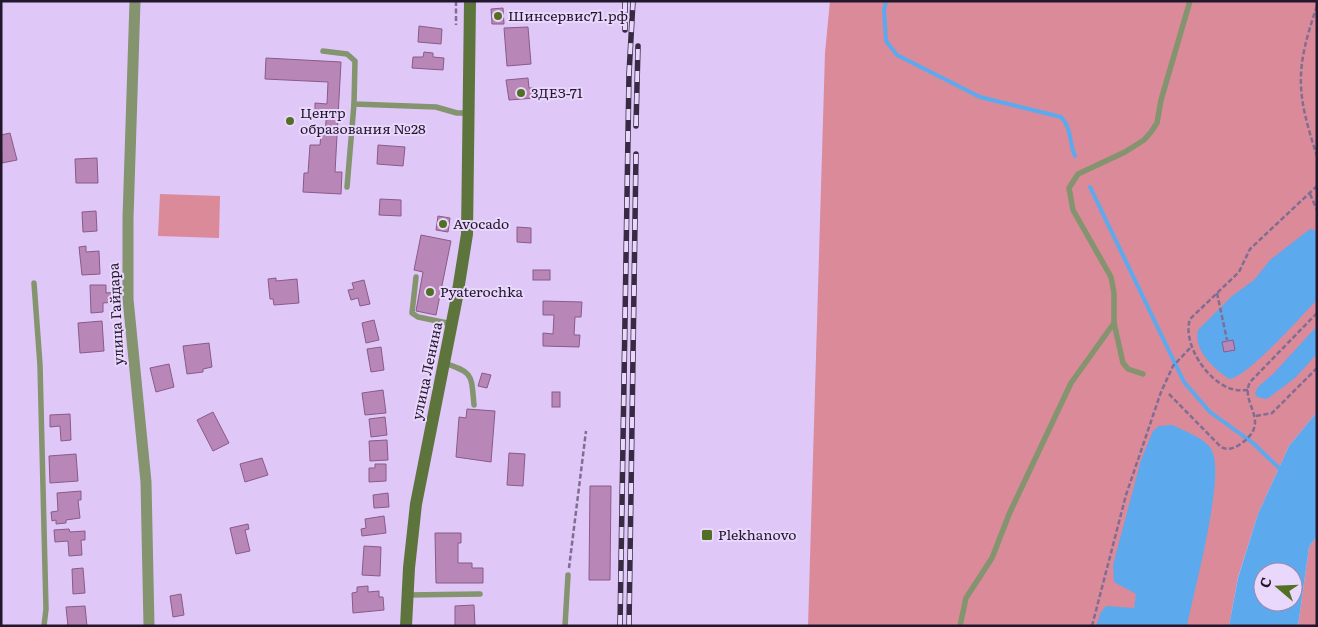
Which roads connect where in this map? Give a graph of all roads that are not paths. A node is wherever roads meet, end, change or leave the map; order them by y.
1 (135, 1) edge
2 (470, 1) edge
3 (1190, 1) edge
4 (322, 51) dead end
5 (354, 104) junction
6 (470, 113) junction
7 (347, 187) dead end
8 (416, 277) dead end
9 (34, 283) dead end
10 (1114, 322) junction
11 (452, 324) junction
12 (444, 363) junction
13 (1144, 374) dead end
14 (474, 405) dead end
15 (568, 575) road end
16 (480, 594) dead end
17 (407, 595) junction
18 (44, 626) edge
19 (148, 626) edge
20 (406, 626) edge
21 (565, 626) edge
22 (960, 626) edge

1 - 19 street, улица Гайдара
2 - 6 main road, улица Ленина
3 - 10 lane
4 - 5 lane
5 - 6 lane
5 - 7 lane
6 - 11 main road, улица Ленина
8 - 11 lane
9 - 18 lane
10 - 13 lane
10 - 22 lane
11 - 12 main road, улица Ленина
12 - 14 lane
12 - 17 main road, улица Ленина
15 - 21 lane
16 - 17 lane
17 - 20 main road, улица Ленина

